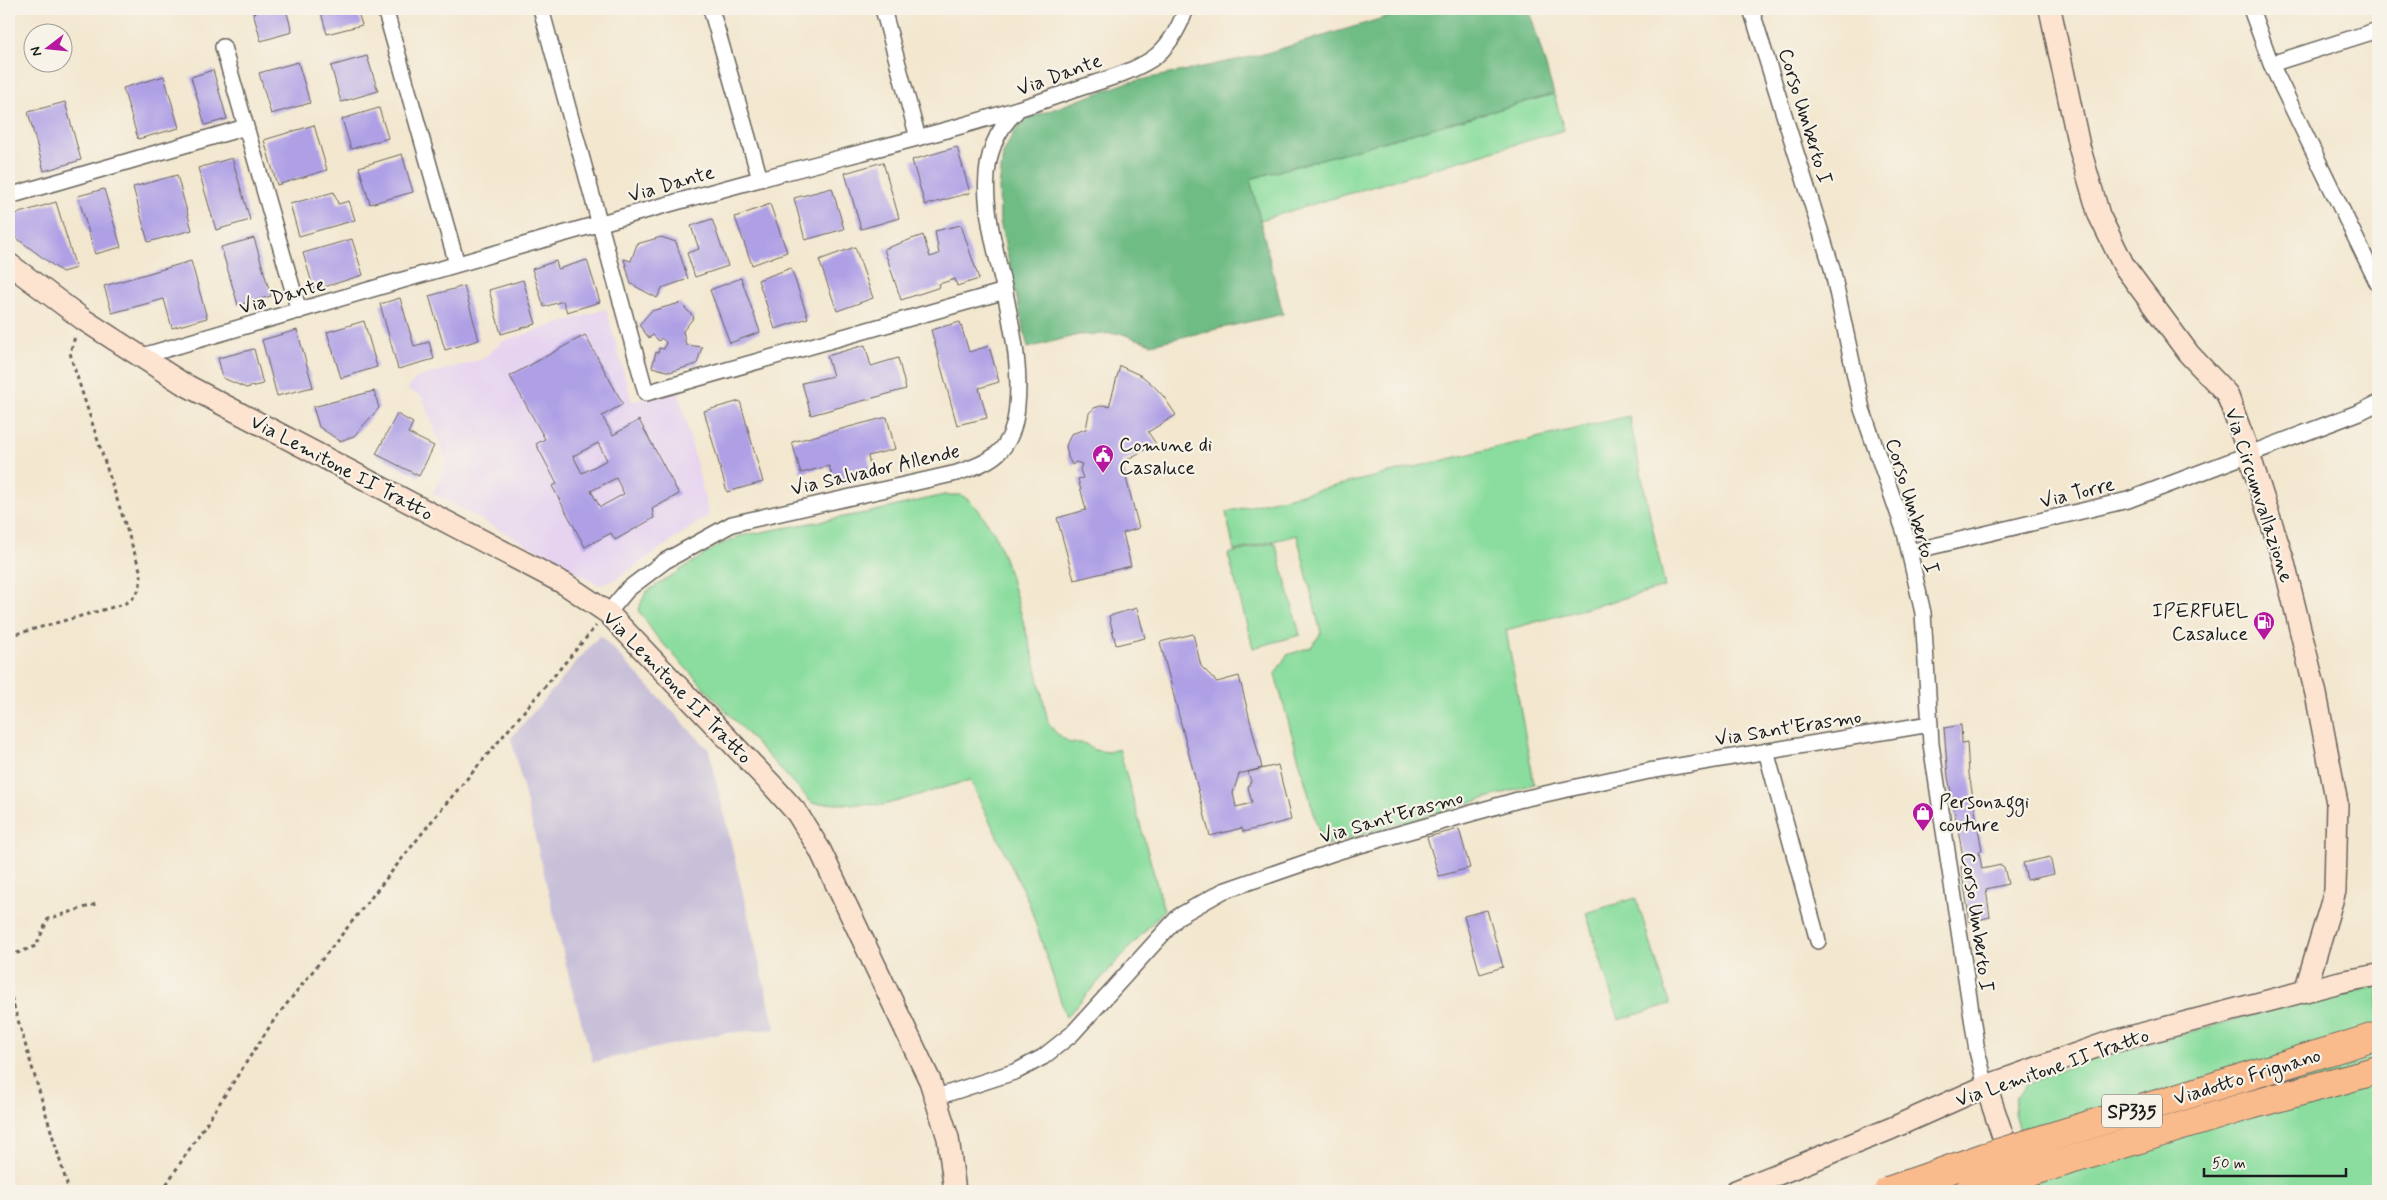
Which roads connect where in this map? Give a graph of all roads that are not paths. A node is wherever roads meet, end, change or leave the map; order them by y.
1 (385, 9) edge
2 (541, 9) edge
3 (711, 9) edge
4 (883, 9) edge
5 (1186, 9) edge
6 (1751, 9) edge
7 (2050, 9) edge
8 (2251, 9) edge
9 (2378, 30) edge
10 (224, 47) dead end
11 (2271, 64) junction
12 (1019, 110) junction
13 (246, 127) junction
14 (918, 138) junction
15 (760, 179) junction
16 (9, 196) edge
17 (600, 224) junction
18 (9, 264) edge
19 (457, 264) junction
20 (2378, 284) edge
21 (1004, 292) junction
22 (299, 311) junction
23 (140, 357) junction
24 (2378, 403) edge
25 (2249, 454) junction
26 (1909, 552) junction
27 (608, 613) junction
28 (1930, 724) junction
29 (1766, 751) junction
30 (1818, 941) dead end
31 (2378, 975) edge
32 (2305, 991) junction
33 (2378, 1036) edge
34 (2378, 1070) edge
35 (1986, 1086) junction
36 (934, 1098) junction
37 (956, 1191) edge
38 (1736, 1191) edge
39 (1888, 1191) edge
40 (1970, 1191) edge
41 (2021, 1191) edge

1 - 19 street
2 - 17 street
3 - 15 street
4 - 14 street
5 - 12 street, Via Dante
6 - 26 street, Corso Umberto I
7 - 25 street, Via Circumvallazione
8 - 11 street
9 - 11 street
10 - 13 street
11 - 20 street
12 - 14 street, Via Dante
12 - 21 street, Via Salvador Allende
13 - 16 street
13 - 22 street
14 - 15 street, Via Dante
15 - 17 street, Via Dante
17 - 19 street, Via Dante
17 - 21 street
18 - 23 street, Via Lemitone II Tratto
19 - 22 street, Via Dante
21 - 27 street, Via Salvador Allende
22 - 23 street, Via Dante
23 - 27 street, Via Lemitone II Tratto
24 - 25 street, Via Torre
25 - 26 street, Via Torre
25 - 32 street, Via Circumvallazione
26 - 28 street, Corso Umberto I
27 - 36 street, Via Lemitone II Tratto
28 - 29 street, Via Sant'Erasmo
28 - 35 street, Corso Umberto I
29 - 30 street
29 - 36 street, Via Sant'Erasmo
31 - 32 street, Via Lemitone II Tratto
32 - 35 street, Via Lemitone II Tratto
33 - 39 highway, Viadotto Frignano / SP335, bridge
34 - 40 highway, Viadotto Frignano / SP335, bridge
35 - 38 street, Via Lemitone II Tratto
35 - 41 street
36 - 37 street, Via Lemitone II Tratto

